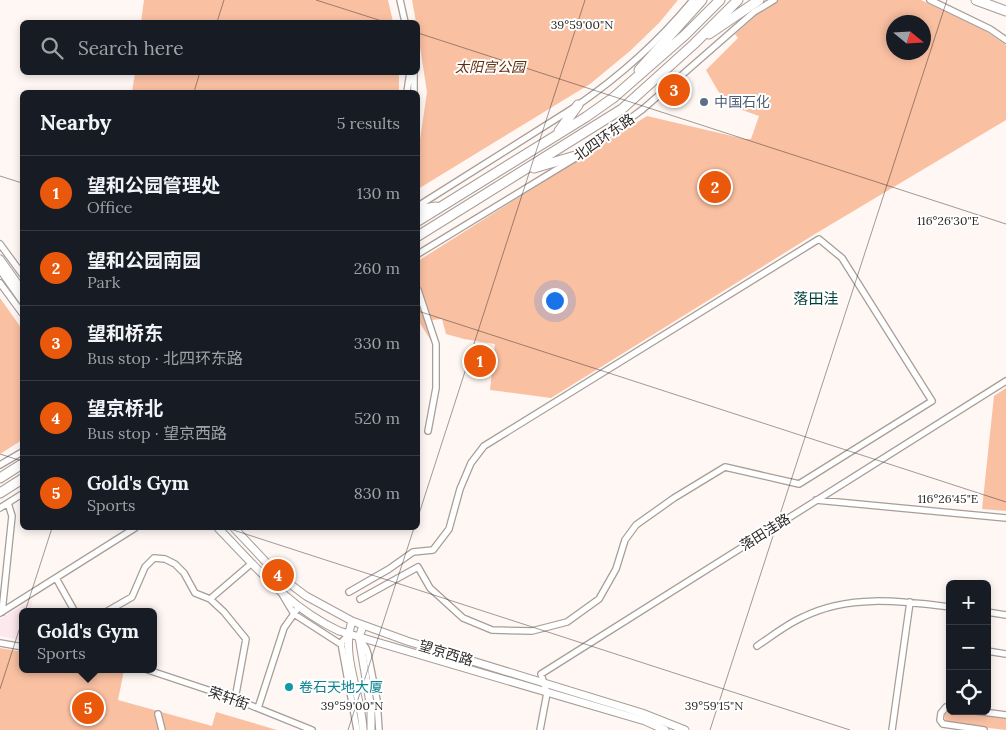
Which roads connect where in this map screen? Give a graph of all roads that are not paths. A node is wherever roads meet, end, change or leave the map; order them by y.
1 (400, 0) edge
2 (693, 0) edge
3 (702, 0) edge
4 (720, 0) edge
5 (738, 0) edge
6 (759, 0) edge
7 (774, 0) edge
8 (930, 0) edge
9 (976, 0) edge
10 (989, 0) edge
11 (1006, 10) edge
12 (405, 20) edge
13 (1006, 40) edge
14 (694, 44) junction
15 (410, 75) edge
16 (414, 75) edge
17 (407, 90) edge
18 (414, 90) edge
19 (613, 98) junction
20 (578, 105) junction
21 (556, 135) junction
22 (582, 154) junction
23 (522, 172) junction
24 (420, 205) edge
25 (443, 205) junction
26 (420, 210) edge
27 (420, 220) edge
28 (420, 235) edge
29 (0, 244) edge
30 (420, 253) edge
31 (0, 259) edge
32 (0, 270) edge
33 (20, 271) edge
34 (1, 284) edge
35 (20, 293) edge
36 (20, 294) edge
37 (20, 295) edge
38 (420, 296) edge
39 (20, 310) edge
40 (1006, 381) edge
41 (428, 432) dead end
42 (20, 453) edge
43 (20, 465) edge
44 (0, 466) edge
45 (0, 478) edge
46 (20, 480) edge
47 (0, 493) edge
48 (20, 495) edge
49 (816, 500) junction
50 (8, 503) junction
51 (0, 508) edge
52 (1006, 518) edge
53 (132, 530) edge
54 (220, 530) edge
55 (236, 530) edge
56 (252, 563) junction
57 (56, 578) junction
58 (349, 592) dead end
59 (210, 599) junction
60 (360, 600) dead end
61 (910, 602) junction
62 (946, 606) edge
63 (73, 608) edge
64 (113, 608) edge
65 (296, 611) junction
66 (1, 612) edge
67 (991, 613) edge
68 (1006, 615) edge
69 (352, 622) junction
70 (363, 626) junction
71 (348, 634) junction
72 (359, 637) junction
73 (0, 643) edge
74 (340, 643) junction
75 (19, 646) edge
76 (757, 646) dead end
77 (349, 651) junction
78 (991, 652) edge
79 (1006, 654) edge
80 (157, 673) edge
81 (544, 684) junction
82 (547, 693) junction
83 (234, 699) junction
84 (946, 707) edge
85 (258, 708) junction
86 (991, 713) edge
87 (158, 714) dead end
88 (1006, 715) edge
89 (162, 730) edge
90 (312, 730) edge
91 (357, 730) edge
92 (363, 730) edge
93 (372, 730) edge
94 (379, 730) edge
95 (540, 730) edge
96 (665, 730) edge
97 (685, 730) edge
98 (892, 730) edge
99 (984, 730) edge

1 - 12 street
2 - 20 street
3 - 19 highway
4 - 19 highway, 北四环东路
5 - 14 highway, 北四环东路
6 - 14 highway
7 - 22 street, 北四环东路
8 - 13 street
9 - 11 highway
10 - 11 highway
14 - 23 highway, 北四环东路
15 - 17 street
16 - 18 street
19 - 21 highway, 北四环东路
20 - 21 highway
20 - 24 street
21 - 25 highway, 北四环东路
22 - 23 highway
22 - 30 street, 北四环东路
23 - 28 highway, 北四环东路
25 - 26 highway
25 - 27 highway, 北四环东路
29 - 33 street
31 - 35 main road
32 - 36 main road
34 - 37 street
34 - 39 street
38 - 41 street
40 - 49 street, 落田洼路
42 - 44 street
43 - 45 highway
46 - 47 highway
48 - 50 street
49 - 52 street
49 - 81 street, 落田洼路
50 - 51 street
50 - 66 street
53 - 57 street
54 - 56 main road, 望京西路
55 - 69 main road, 望京西路
56 - 59 street
56 - 65 main road, 望京西路
57 - 63 street
57 - 66 street
58 - 60 street
59 - 64 street
59 - 83 street
61 - 62 street
61 - 76 street
61 - 98 street
65 - 71 main road, 望京西路
65 - 74 street
65 - 85 street
67 - 68 street
69 - 70 main road, 望京西路
69 - 71 main road
70 - 72 main road
70 - 81 main road, 望京西路
71 - 72 main road, 望京西路
71 - 74 street
71 - 77 main road
72 - 82 main road, 望京西路
72 - 93 main road
72 - 94 street
73 - 75 street
74 - 77 street
74 - 91 street
77 - 92 main road
78 - 79 street
80 - 83 street, 荣轩街
81 - 82 street
81 - 97 main road, 望京西路
82 - 95 street
82 - 96 main road, 望京西路
83 - 85 street, 荣轩街
84 - 99 street
85 - 90 street, 荣轩街
86 - 88 street
87 - 89 street

